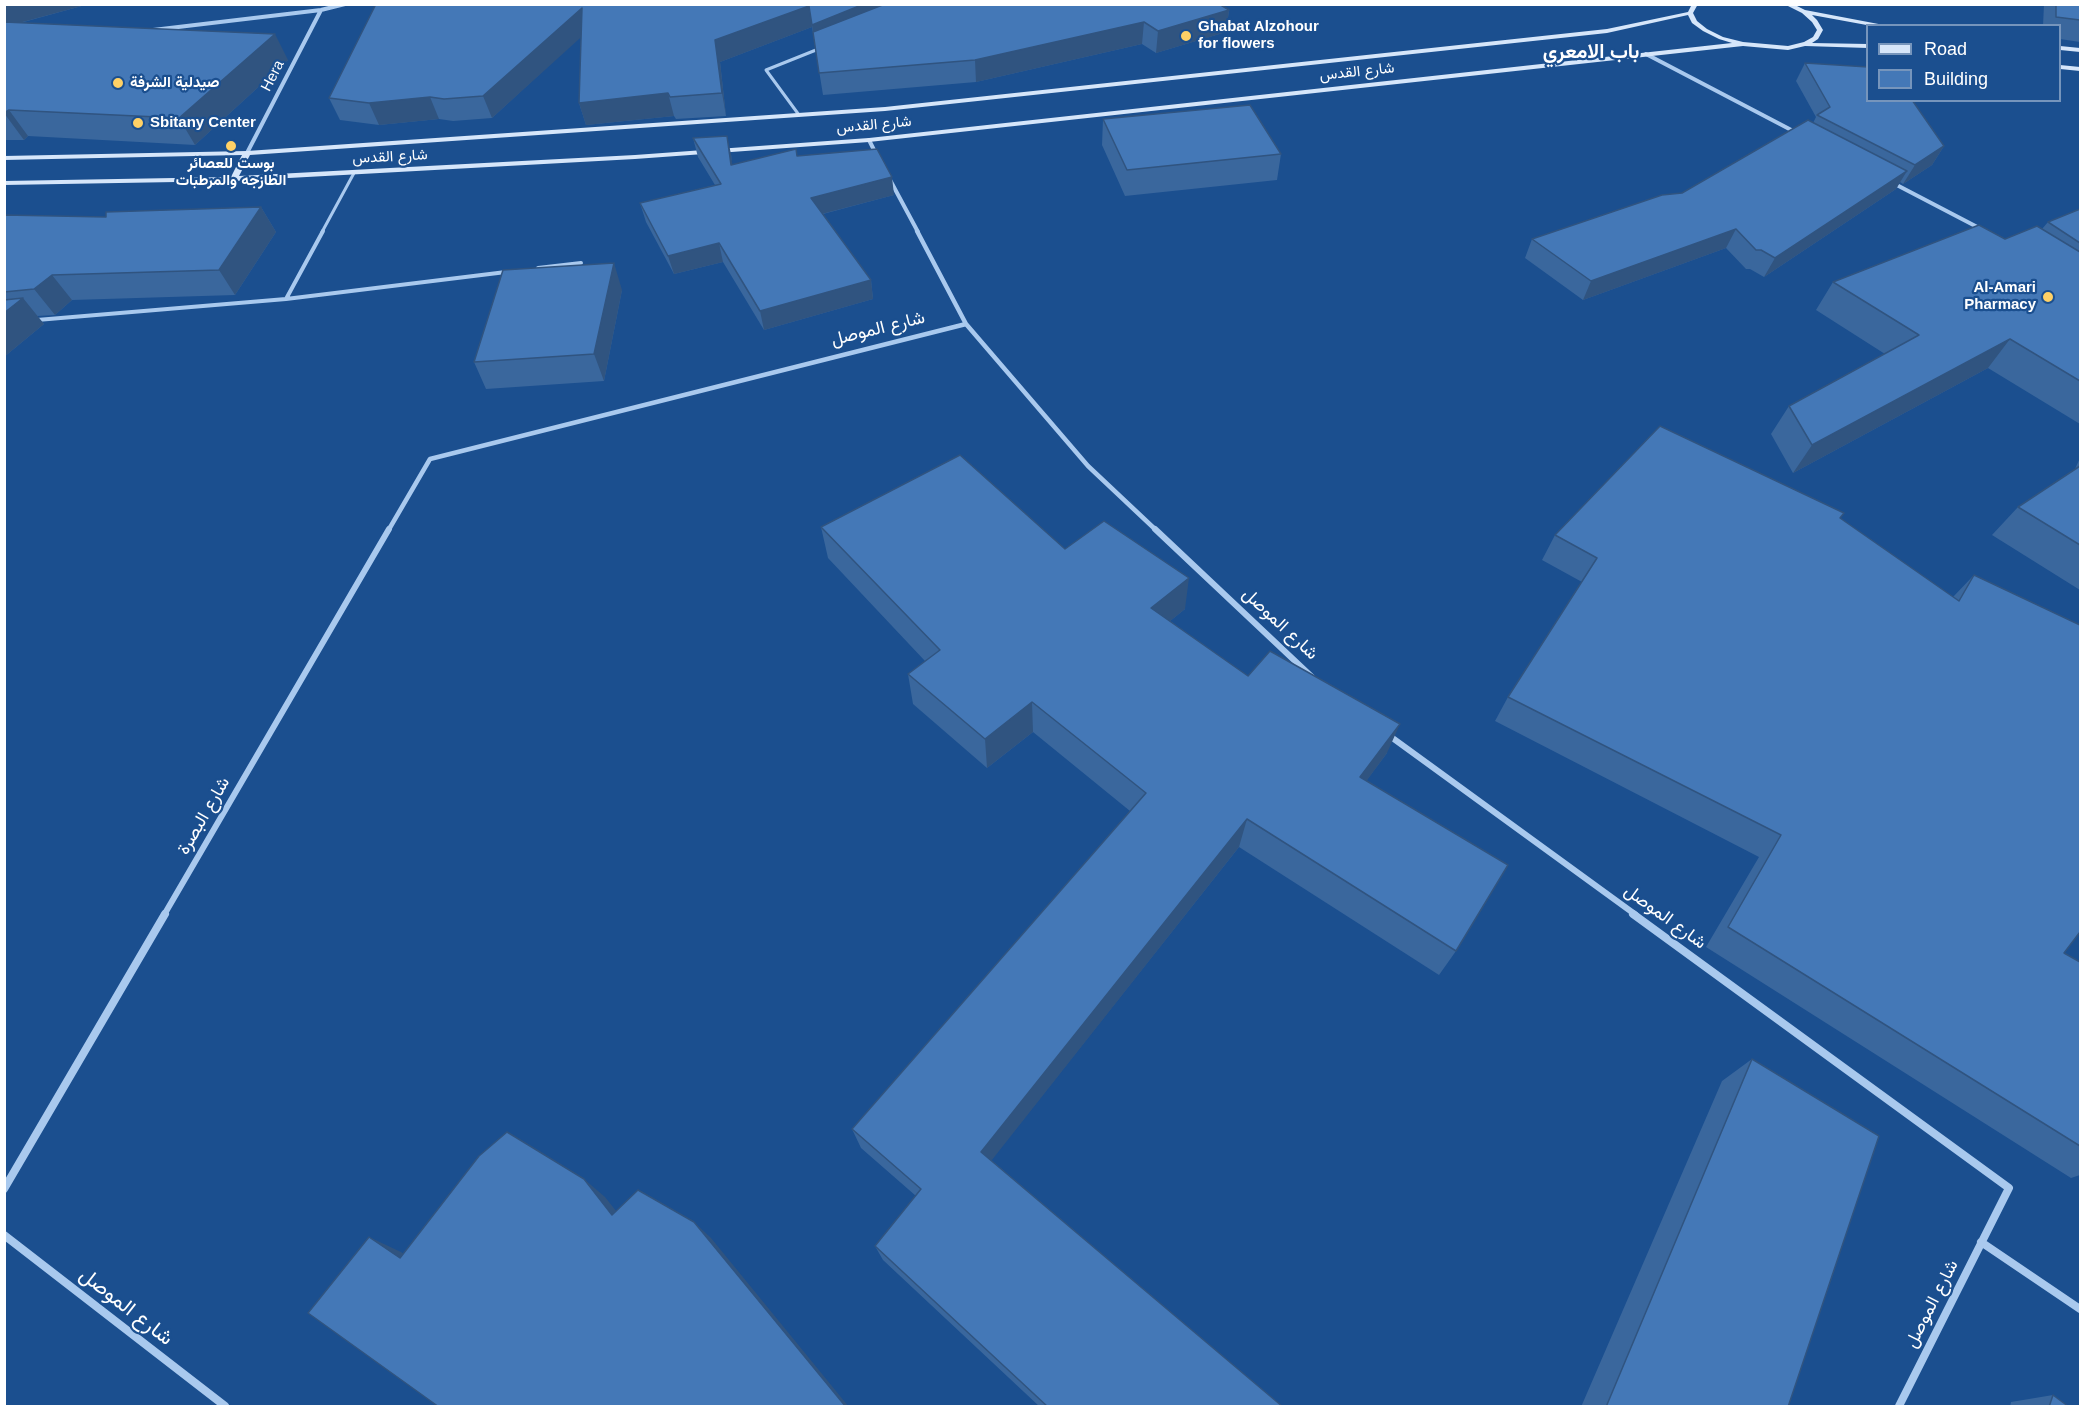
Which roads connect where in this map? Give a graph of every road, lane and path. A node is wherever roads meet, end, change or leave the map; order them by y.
1 (345, 4) edge
2 (1695, 4) edge
3 (1786, 4) edge
4 (321, 10) junction
5 (1804, 12) junction
6 (1690, 14) junction
7 (1874, 24) edge
8 (144, 31) edge
9 (1743, 44) junction
10 (1806, 45) junction
11 (1866, 46) edge
12 (822, 48) edge
13 (2061, 48) edge
14 (2080, 50) edge
15 (1646, 54) junction
16 (2061, 67) edge
17 (2080, 69) edge
18 (799, 115) junction
19 (1803, 136) edge
20 (869, 140) junction
21 (247, 153) junction
22 (4, 158) edge
23 (880, 161) edge
24 (885, 171) edge
25 (354, 173) junction
26 (234, 179) junction
27 (1887, 180) edge
28 (4, 183) edge
29 (1991, 234) edge
30 (581, 263) edge
31 (534, 269) edge
32 (510, 272) edge
33 (286, 299) junction
34 (28, 321) edge
35 (966, 324) junction
36 (430, 459) joint
37 (1315, 680) edge
38 (1382, 730) edge
39 (4, 1189) edge
40 (4, 1235) edge
41 (1982, 1242) junction
42 (2080, 1309) edge
43 (225, 1407) edge
44 (1899, 1407) edge

1 - 4 street
2 - 6 main road
3 - 5 main road
4 - 8 street
4 - 21 street, Hera
5 - 7 main road
5 - 10 main road
6 - 9 main road
6 - 18 main road, شارع القدس
9 - 10 main road
9 - 15 main road, شارع القدس
10 - 11 main road
12 - 18 lane
13 - 14 main road
15 - 19 street
15 - 20 main road, شارع القدس
16 - 17 main road
18 - 21 main road, شارع القدس
20 - 23 street
20 - 25 main road, شارع القدس
21 - 22 main road, شارع القدس
21 - 26 main road
24 - 35 street
25 - 26 main road, شارع القدس
25 - 33 lane
26 - 28 main road, شارع القدس
27 - 29 street
30 - 31 lane
32 - 33 lane
33 - 34 lane
35 - 36 street, شارع الموصل
35 - 37 street, شارع الموصل
36 - 39 street, شارع البصرة
38 - 41 street, شارع الموصل
40 - 43 street, شارع الموصل
41 - 42 street
41 - 44 street, شارع الموصل

